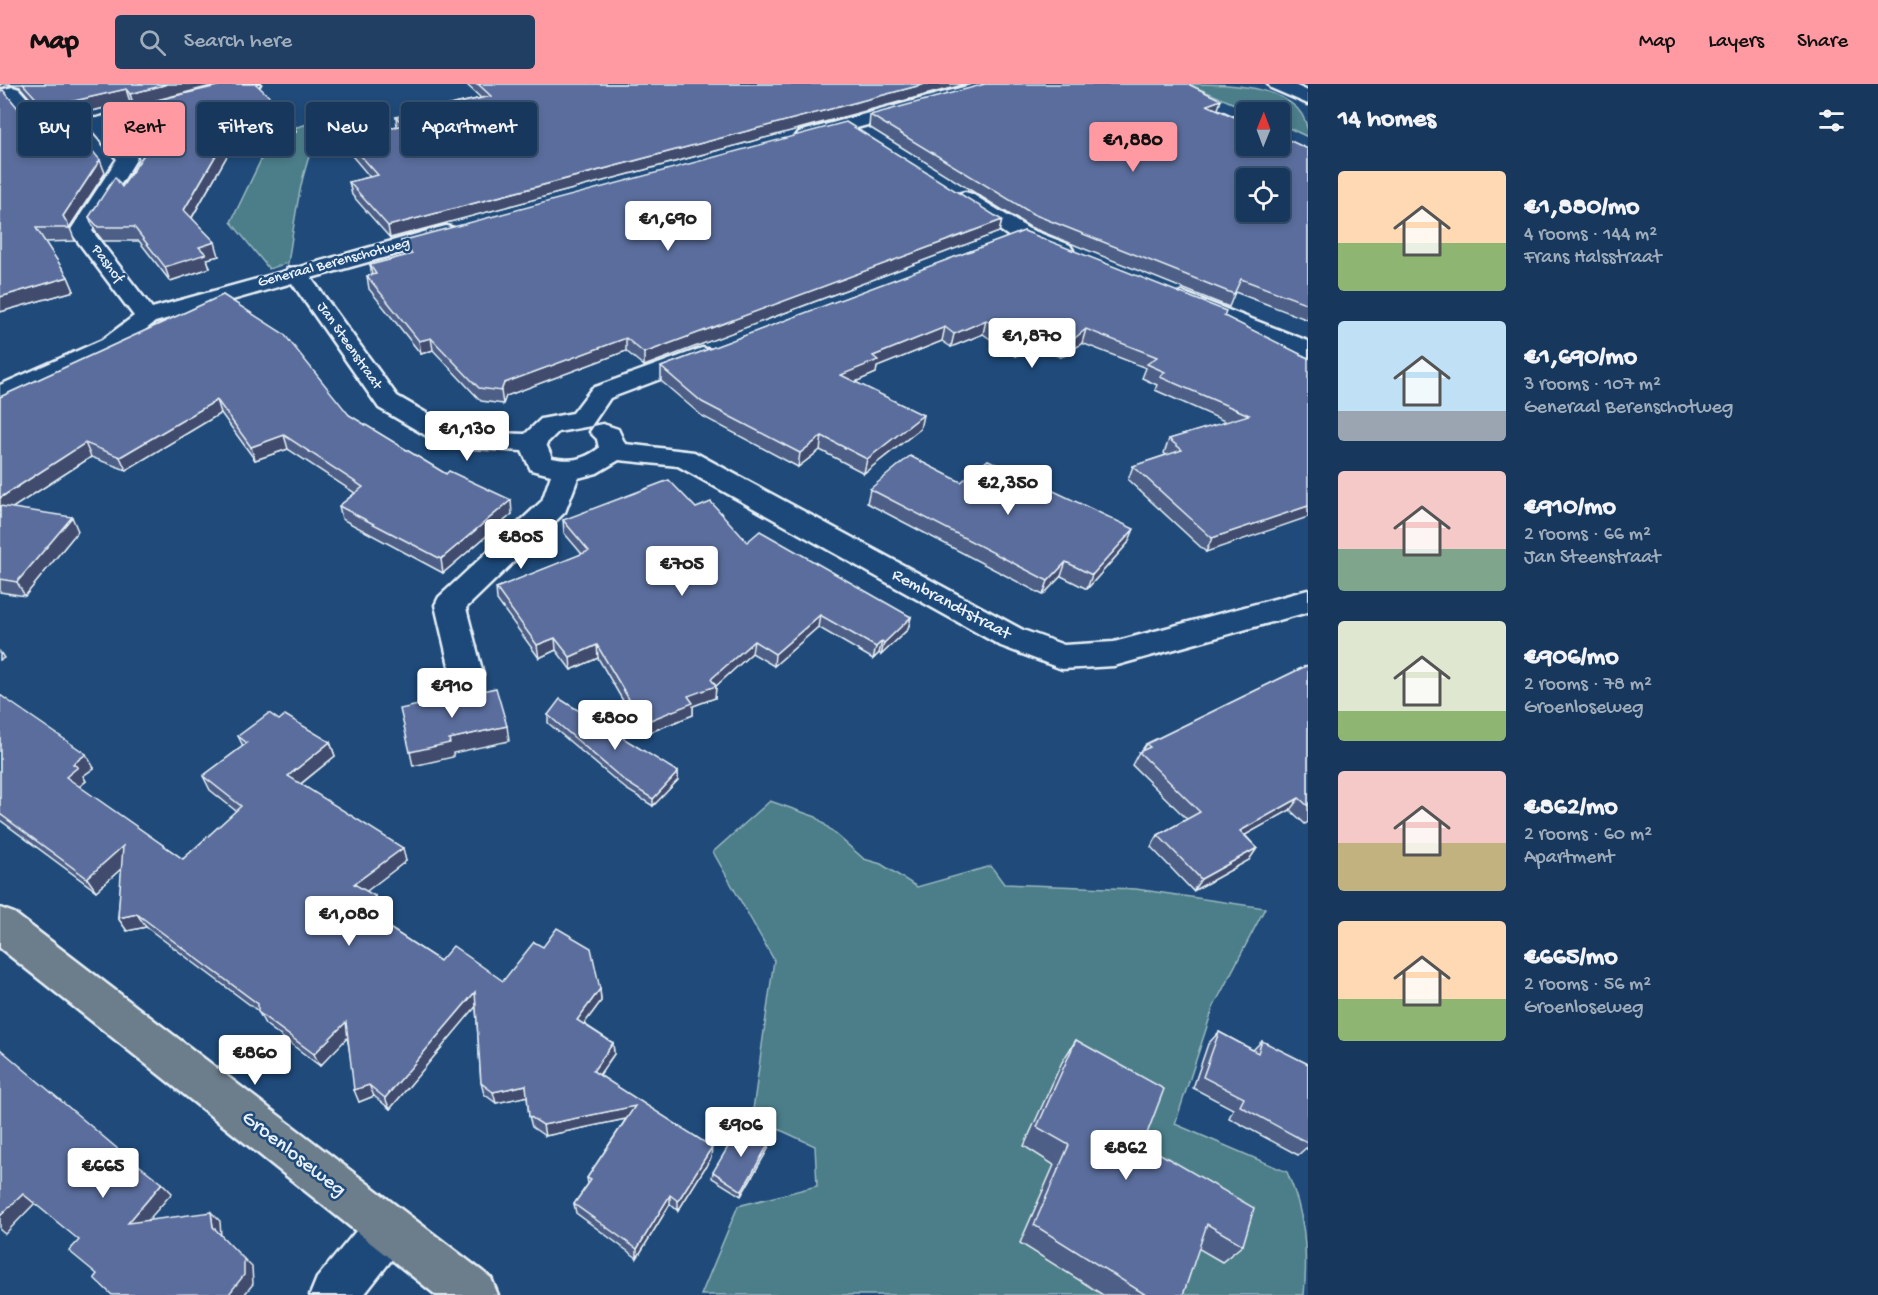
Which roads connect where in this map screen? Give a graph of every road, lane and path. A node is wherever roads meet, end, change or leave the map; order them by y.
1 (251, 84) edge
2 (996, 84) edge
3 (1277, 84) edge
4 (0, 96) edge
5 (1308, 98) edge
6 (97, 124) junction
7 (849, 125) junction
8 (869, 137) edge
9 (791, 140) edge
10 (950, 189) edge
11 (469, 227) edge
12 (1076, 256) edge
13 (296, 273) junction
14 (1164, 292) edge
15 (147, 317) junction
16 (722, 347) edge
17 (1308, 350) edge
18 (0, 395) edge
19 (582, 420) junction
20 (532, 443) junction
21 (613, 451) junction
22 (566, 471) junction
23 (1308, 601) edge
24 (466, 674) dead end
25 (0, 925) edge
26 (387, 1229) junction
27 (334, 1295) edge
28 (474, 1295) edge

1 - 6 street
2 - 7 street
3 - 5 street
4 - 6 street
6 - 15 street, Pashof
7 - 8 street
7 - 9 street
10 - 12 street
11 - 13 street, Generaal Berenschotweg
13 - 15 street, Generaal Berenschotweg
13 - 20 street, Jan Steenstraat
14 - 17 street
15 - 18 street, Generaal Berenschotweg
16 - 19 street
19 - 20 street
19 - 21 street
20 - 22 street
21 - 22 street
21 - 23 street, Rembrandtstraat
22 - 24 street
25 - 26 main road, Groenloseweg
26 - 27 street
26 - 28 main road, Groenloseweg

